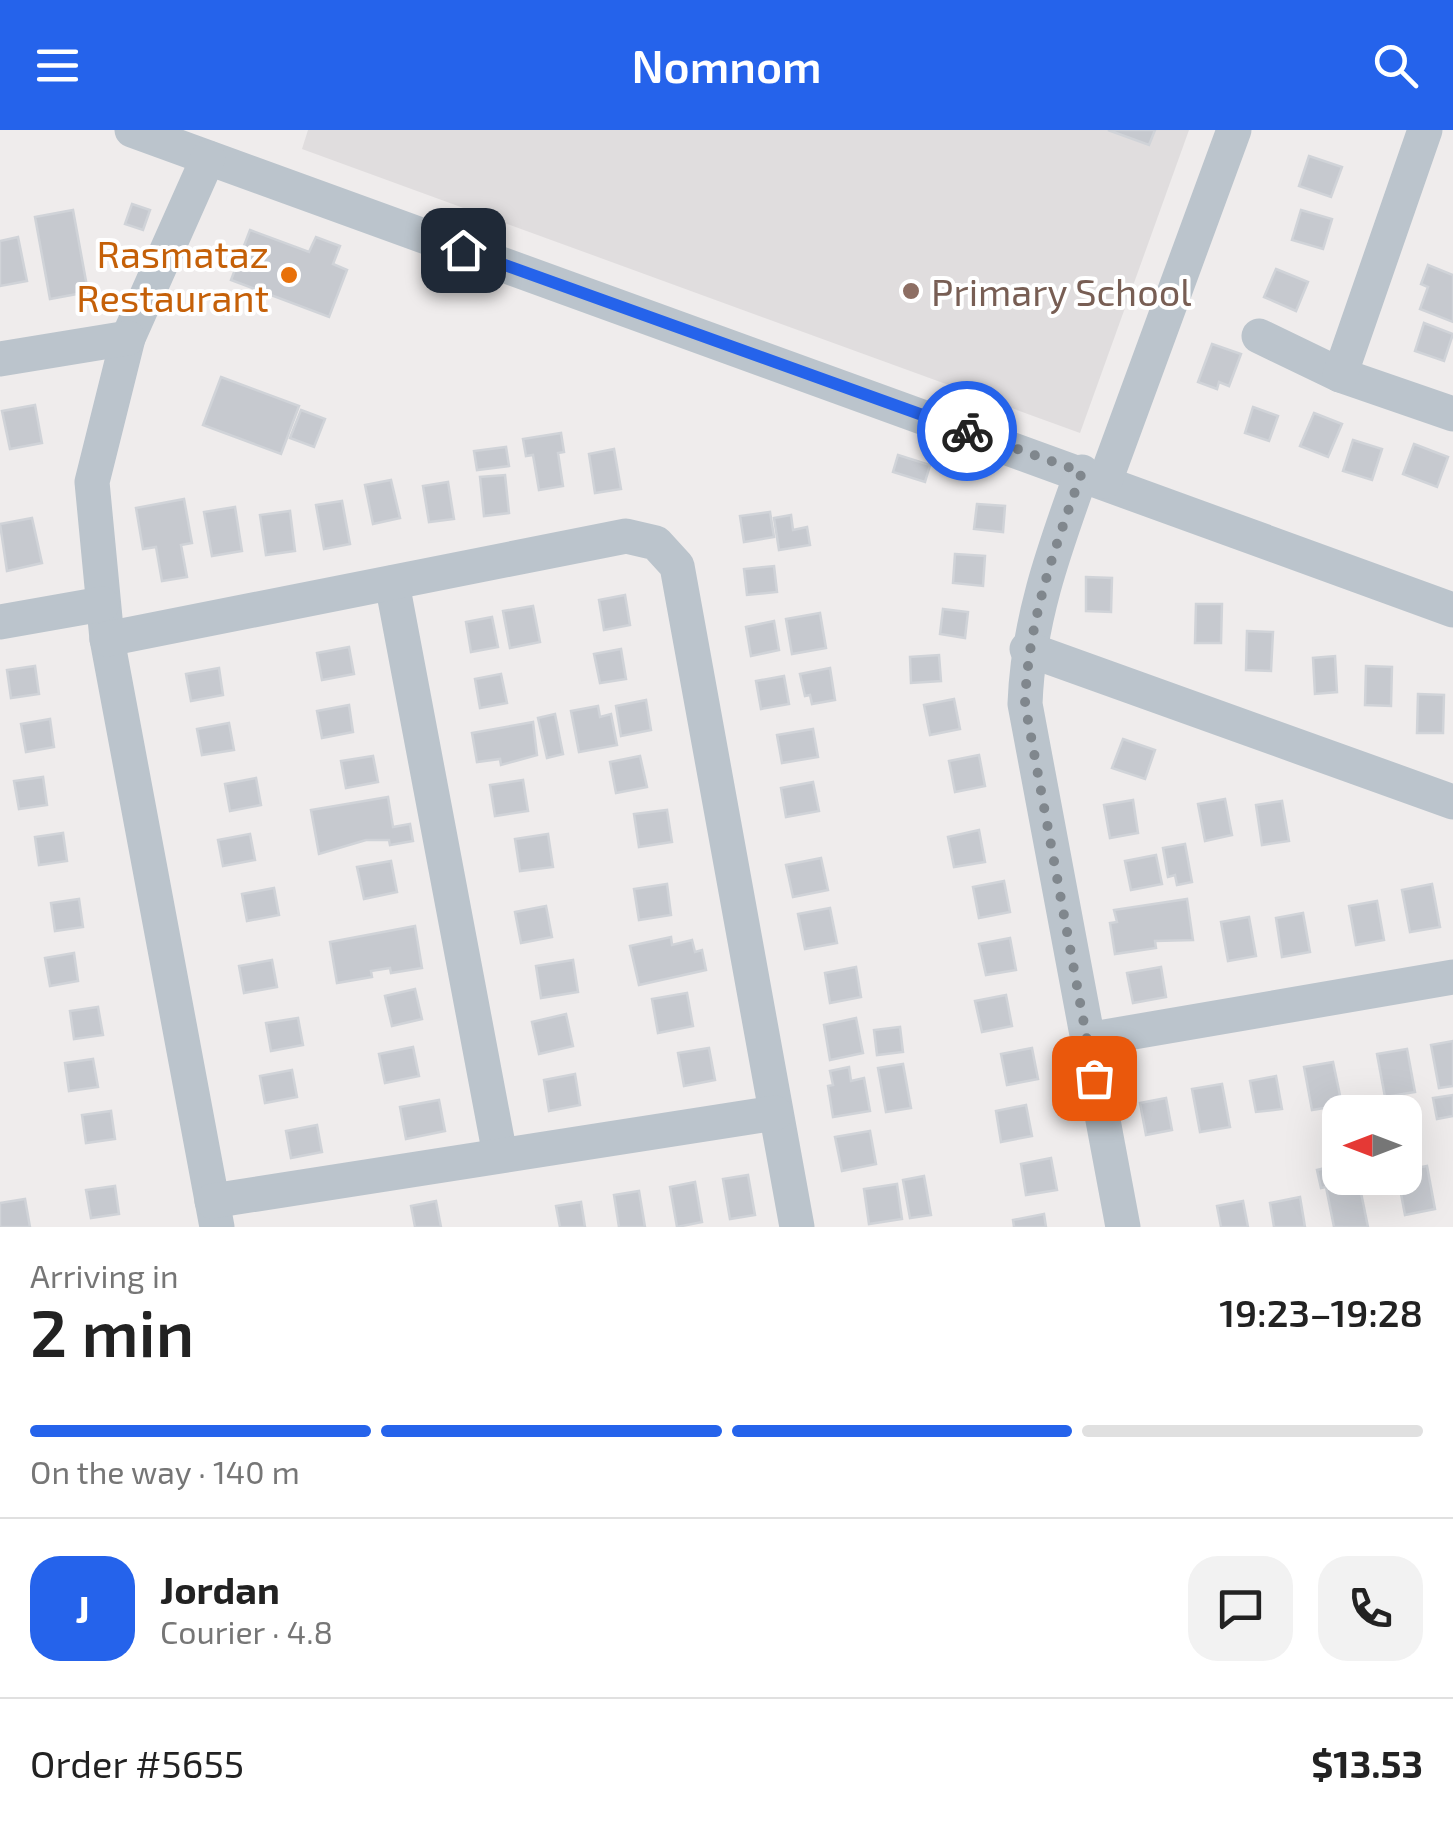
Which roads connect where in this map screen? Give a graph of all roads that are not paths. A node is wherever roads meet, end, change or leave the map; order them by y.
1 (132, 130) edge
2 (1234, 130) edge
3 (1425, 130) edge
4 (208, 158) junction
5 (1259, 336) dead end
6 (128, 338) junction
7 (0, 359) edge
8 (1340, 375) junction
9 (1453, 414) edge
10 (1094, 477) junction
11 (392, 583) junction
12 (102, 604) junction
13 (1453, 610) edge
14 (0, 622) edge
15 (108, 639) junction
16 (1027, 649) junction
17 (1453, 802) edge
18 (1453, 977) edge
19 (1087, 1040) junction
20 (775, 1113) junction
21 (500, 1155) junction
22 (215, 1214) edge
23 (797, 1227) edge
24 (1124, 1227) edge

1 - 4 street
2 - 10 street
3 - 8 street
4 - 6 street
4 - 10 street
5 - 8 street
6 - 7 street
6 - 12 street
8 - 9 street
10 - 13 street
10 - 16 street
11 - 15 street
11 - 20 street
11 - 21 street
12 - 14 street
12 - 15 street
15 - 22 street
16 - 17 street
16 - 19 street
18 - 19 street
19 - 24 street
20 - 21 street
20 - 23 street
21 - 22 street

